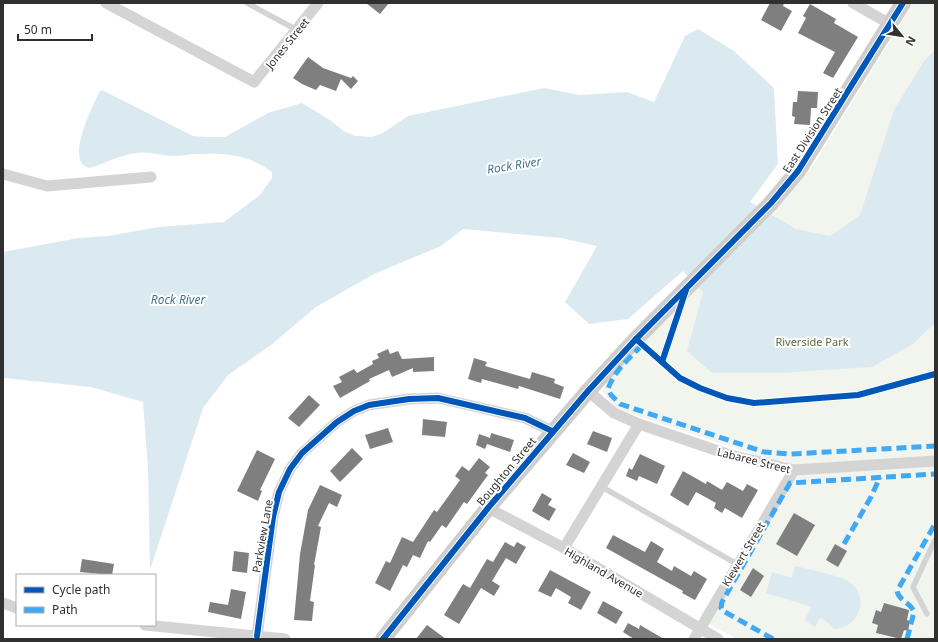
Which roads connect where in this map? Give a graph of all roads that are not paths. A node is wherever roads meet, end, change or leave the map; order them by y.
1 (106, 3) edge
2 (247, 3) edge
3 (318, 3) edge
4 (853, 3) edge
5 (903, 3) edge
6 (890, 24) junction
7 (297, 30) junction
8 (3, 174) edge
9 (150, 178) dead end
10 (686, 288) joint
11 (588, 391) junction
12 (639, 424) junction
13 (552, 431) junction
14 (935, 461) edge
15 (794, 470) junction
16 (602, 487) junction
17 (488, 508) junction
18 (935, 540) edge
19 (564, 548) junction
20 (737, 564) junction
21 (3, 603) edge
22 (16, 608) edge
23 (927, 614) dead end
24 (155, 626) edge
25 (700, 628) junction
26 (256, 636) junction
27 (285, 639) edge
28 (383, 639) edge
29 (694, 639) edge
30 (718, 639) edge

1 - 7 street, Jones Street
2 - 7 lane
3 - 7 street, Jones Street
4 - 6 street
5 - 6 street, East Division Street
6 - 10 street, East Division Street
8 - 9 street
10 - 11 street, Boughton Street
11 - 12 street, Labaree Street
11 - 13 street, Boughton Street
12 - 15 street, Labaree Street
12 - 16 street
13 - 17 street, Boughton Street
13 - 26 street, Parkview Lane
14 - 15 street, Labaree Street
15 - 20 street, Kiewert Street
16 - 19 street
16 - 20 lane
17 - 19 street, Highland Avenue
17 - 28 street, Boughton Street
18 - 23 lane
19 - 25 street, Highland Avenue
20 - 25 street, Kiewert Street
21 - 22 street
24 - 26 street
25 - 29 street, Kiewert Street
25 - 30 street, Highland Avenue
26 - 27 street

